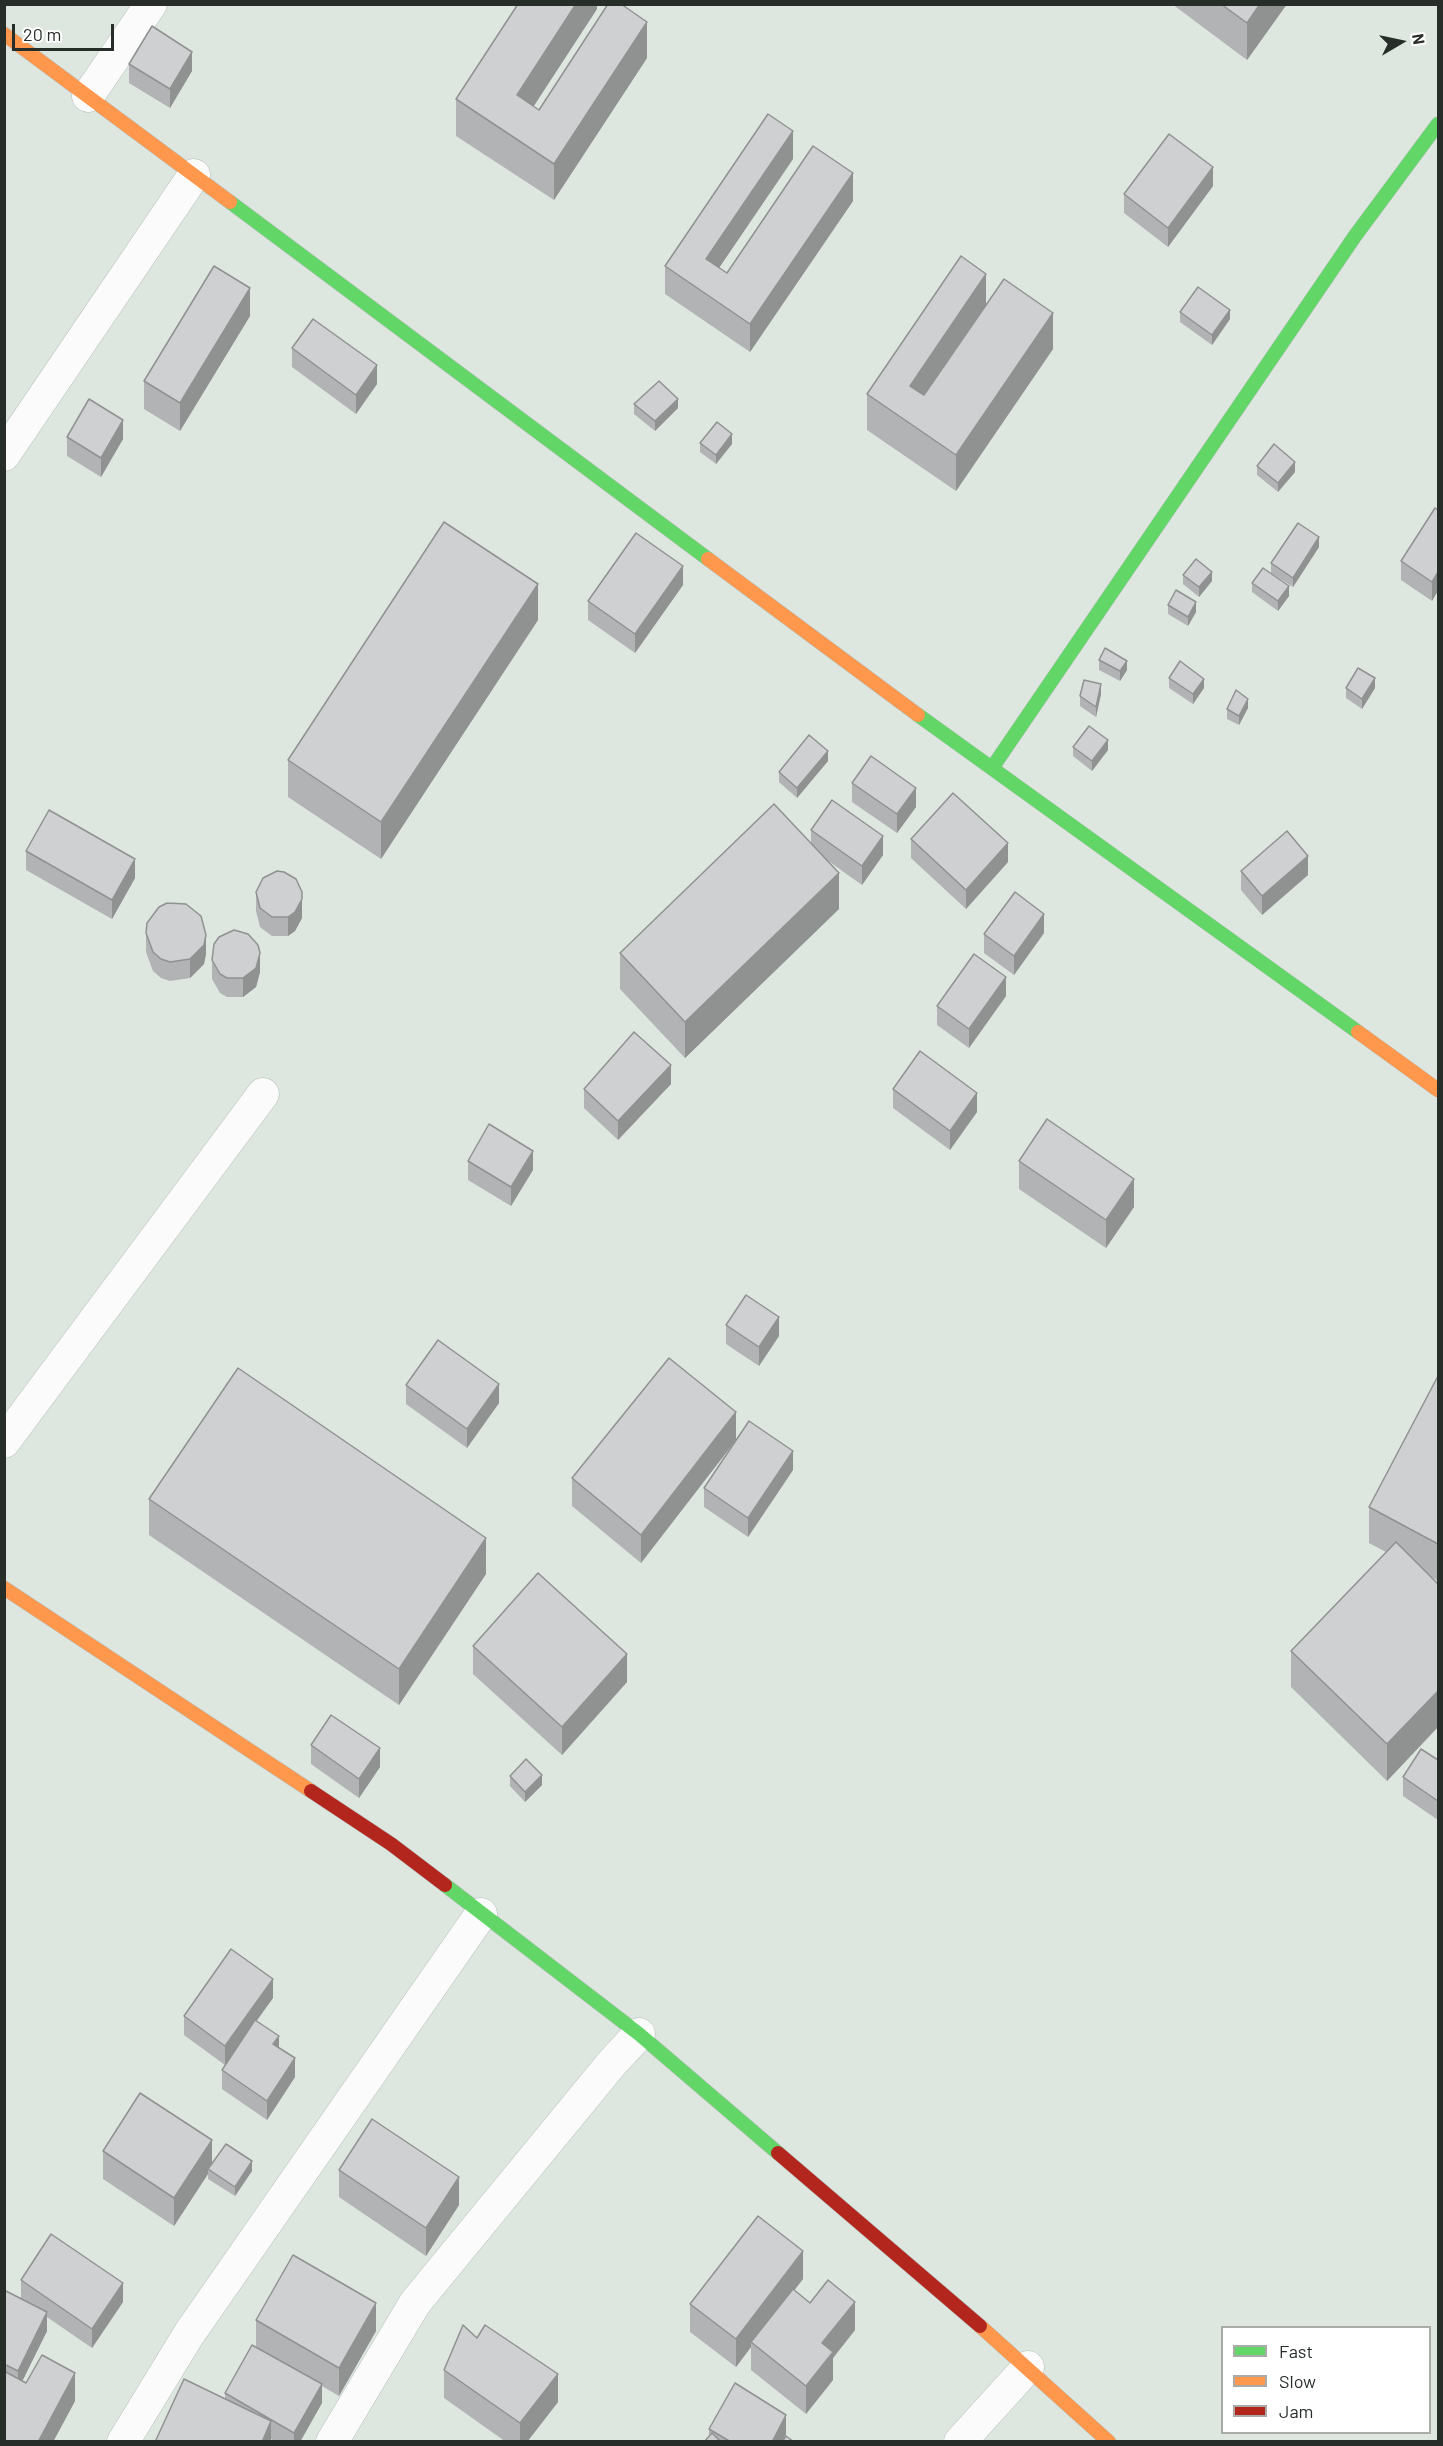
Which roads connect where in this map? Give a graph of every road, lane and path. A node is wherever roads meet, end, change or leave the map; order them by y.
1 (151, 4) edge
2 (4, 34) edge
3 (88, 96) junction
4 (1438, 124) edge
5 (194, 175) junction
6 (4, 455) edge
7 (992, 768) junction
8 (1438, 1090) edge
9 (263, 1094) dead end
10 (4, 1442) edge
11 (4, 1588) edge
12 (481, 1914) junction
13 (639, 2034) junction
14 (1028, 2367) junction
15 (123, 2442) edge
16 (332, 2442) edge
17 (960, 2442) edge
18 (1109, 2442) edge

1 - 3 street
2 - 3 street
3 - 5 street
4 - 7 street
5 - 6 street
5 - 7 street
7 - 8 street
9 - 10 street
11 - 12 street
12 - 13 street
12 - 15 street
13 - 14 street
13 - 16 street
14 - 17 street
14 - 18 street

